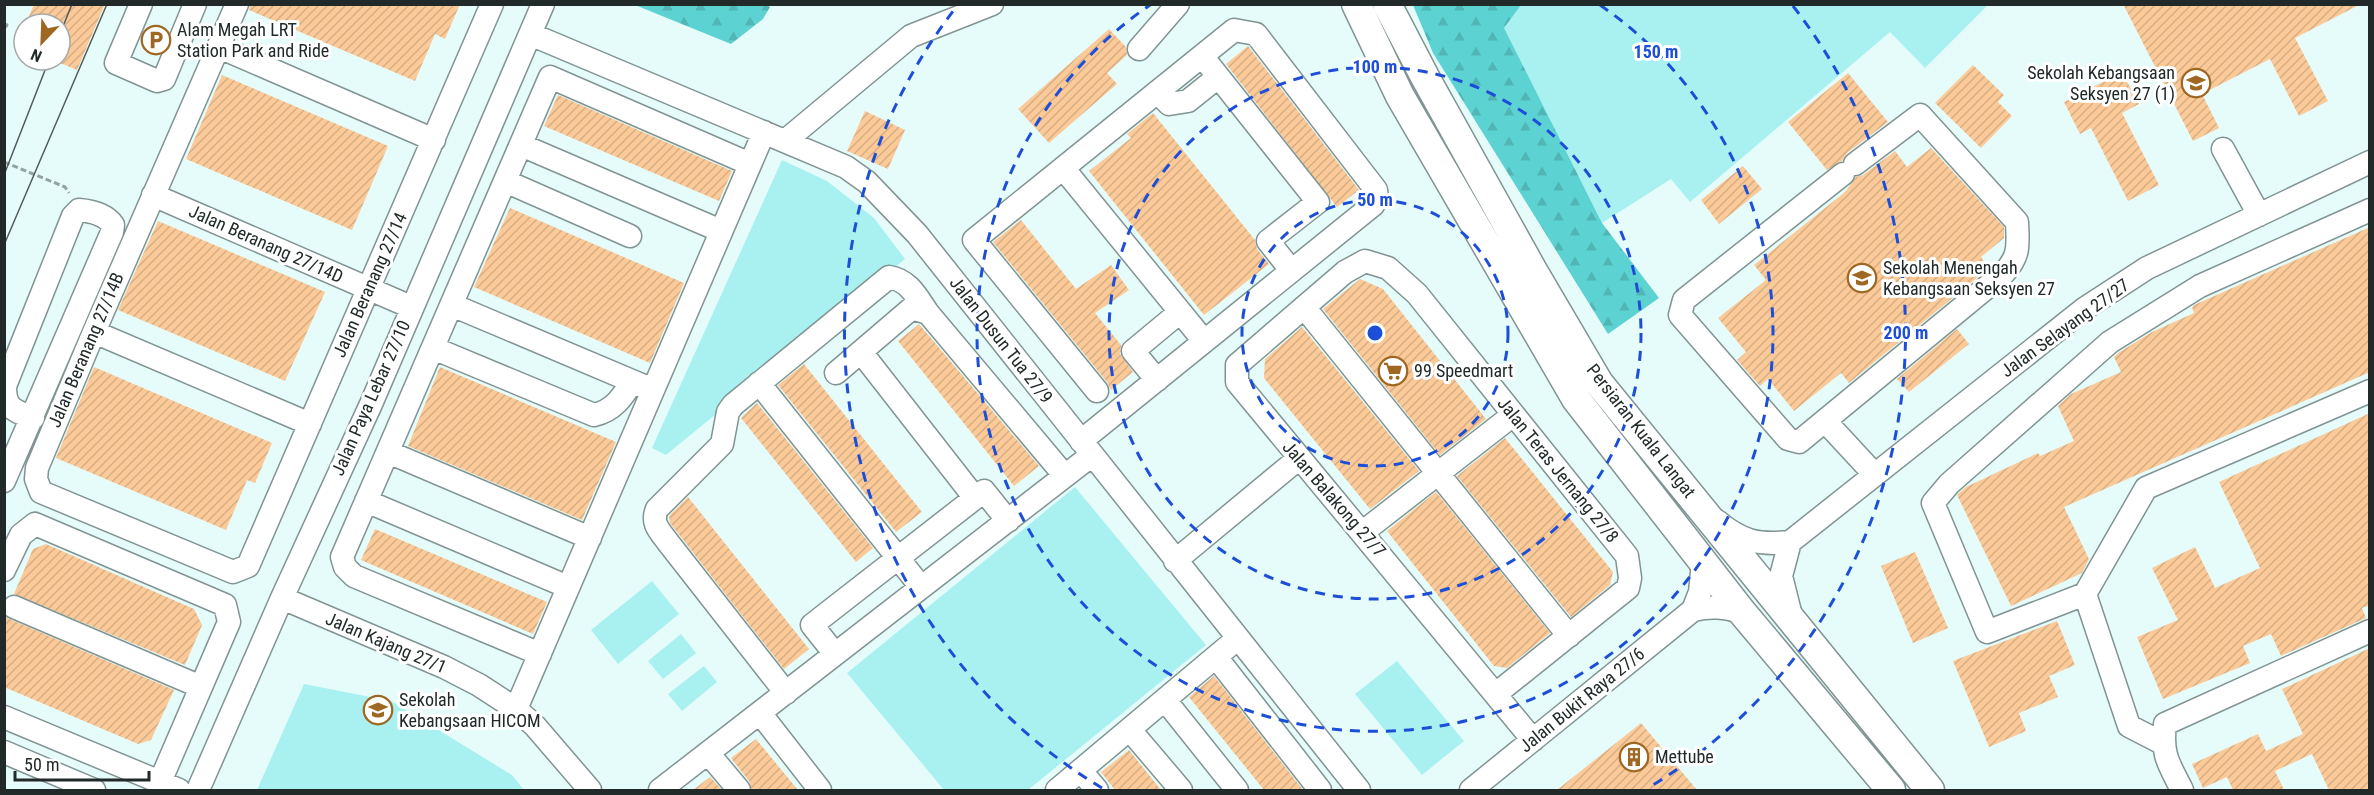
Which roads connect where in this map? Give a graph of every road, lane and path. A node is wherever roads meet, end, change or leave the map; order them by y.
1 (141, 4) edge
2 (195, 4) edge
3 (237, 4) edge
4 (492, 4) edge
5 (543, 4) edge
6 (992, 4) edge
7 (1179, 4) edge
8 (1356, 4) edge
9 (1388, 4) edge
10 (6, 24) edge
11 (4, 29) edge
12 (530, 34) junction
13 (219, 47) junction
14 (1139, 49) dead end
15 (1202, 56) junction
16 (1218, 77) junction
17 (1157, 92) junction
18 (764, 132) junction
19 (434, 140) junction
20 (785, 141) junction
21 (521, 145) junction
22 (2223, 149) dead end
23 (4, 162) edge
24 (2370, 162) edge
25 (750, 164) junction
26 (1063, 168) junction
27 (506, 181) junction
28 (153, 195) junction
29 (1318, 202) junction
30 (79, 210) junction
31 (2370, 210) edge
32 (2259, 215) junction
33 (721, 231) junction
34 (1340, 231) junction
35 (630, 236) dead end
36 (1291, 270) junction
37 (1345, 272) joint
38 (369, 288) junction
39 (452, 305) junction
40 (411, 307) junction
41 (1304, 307) junction
42 (1180, 312) junction
43 (928, 313) junction
44 (94, 332) junction
45 (1204, 341) junction
46 (433, 348) junction
47 (861, 352) junction
48 (836, 373) dead end
49 (1156, 380) junction
50 (632, 381) junction
51 (759, 383) junction
52 (653, 390) junction
53 (1097, 391) dead end
54 (1587, 391) junction
55 (2370, 391) edge
56 (1513, 415) junction
57 (33, 418) junction
58 (1826, 421) junction
59 (310, 424) junction
60 (1086, 448) junction
61 (388, 452) junction
62 (1298, 459) junction
63 (1438, 473) junction
64 (1875, 474) junction
65 (1065, 476) junction
66 (4, 481) edge
67 (975, 498) junction
68 (366, 501) junction
69 (1702, 508) junction
70 (1008, 520) junction
71 (1363, 532) junction
72 (590, 538) junction
73 (1790, 542) junction
74 (898, 558) junction
75 (1176, 561) junction
76 (1703, 562) junction
77 (248, 566) joint
78 (4, 570) edge
79 (568, 587) junction
80 (921, 587) junction
81 (2085, 594) junction
82 (282, 598) junction
83 (14, 607) dead end
84 (1693, 610) junction
85 (1742, 612) junction
86 (1792, 620) junction
87 (2370, 631) edge
88 (1569, 636) junction
89 (1237, 639) junction
90 (540, 654) junction
91 (835, 654) junction
92 (1216, 657) junction
93 (201, 687) junction
94 (786, 693) junction
95 (1497, 693) junction
96 (1165, 700) junction
97 (516, 710) junction
98 (760, 713) junction
99 (4, 717) edge
100 (1130, 730) junction
101 (1533, 740) junction
102 (2162, 743) junction
103 (4, 752) edge
104 (708, 753) junction
105 (1081, 771) junction
106 (170, 786) edge
107 (94, 790) edge
108 (198, 790) edge
109 (590, 790) edge
110 (660, 790) edge
111 (739, 790) edge
112 (820, 790) edge
113 (1058, 790) edge
114 (1097, 790) edge
115 (1180, 790) edge
116 (1237, 790) edge
117 (1320, 790) edge
118 (1359, 790) edge
119 (1471, 790) edge
120 (1891, 790) edge
121 (1930, 790) edge
122 (2182, 790) edge

1 - 2 street
3 - 13 street, Jalan Beranang 27/14B
4 - 19 street, Jalan Beranang 27/14
5 - 12 street, Jalan Paya Lebar 27/10
6 - 20 street
7 - 14 street
8 - 54 main road, Persiaran Kuala Langat
9 - 54 main road, Persiaran Kuala Langat
10 - 11 path
12 - 18 street, Jalan Dusun Tua 27/9
12 - 40 street, Jalan Paya Lebar 27/10
13 - 19 street
13 - 28 street, Jalan Beranang 27/14B
15 - 16 street
15 - 17 street
15 - 34 street
16 - 17 street
16 - 29 street
17 - 26 street
18 - 20 street, Jalan Dusun Tua 27/9
18 - 25 street
19 - 38 street, Jalan Beranang 27/14
20 - 60 street, Jalan Dusun Tua 27/9
21 - 25 street
21 - 27 street
21 - 33 street
22 - 32 street
23 - 30 path
24 - 32 street, Jalan Selayang 27/27
25 - 33 street
26 - 42 street
26 - 53 street
27 - 35 street
27 - 39 street
28 - 38 street, Jalan Beranang 27/14D
28 - 44 street, Jalan Beranang 27/14B
29 - 34 street
29 - 36 street
30 - 57 street
30 - 57 street
31 - 81 street
32 - 64 street, Jalan Selayang 27/27
33 - 52 street
34 - 36 street
36 - 45 street
37 - 41 street, Jalan Balakong 27/7
37 - 56 street, Jalan Teras Jernang 27/8
38 - 40 street, Jalan Beranang 27/14D
38 - 59 street, Jalan Beranang 27/14
39 - 46 street
39 - 50 street
40 - 82 street, Jalan Paya Lebar 27/10
41 - 62 street, Jalan Balakong 27/7
41 - 63 street
42 - 45 street
42 - 49 street
43 - 47 street
43 - 51 street
43 - 65 street
44 - 59 street
44 - 77 street, Jalan Beranang 27/14B
45 - 49 street
46 - 50 street
46 - 61 street
47 - 48 street
47 - 67 street
49 - 60 street
50 - 52 street
51 - 74 street
51 - 94 street
52 - 72 street
54 - 69 main road, Persiaran Kuala Langat
54 - 76 main road, Persiaran Kuala Langat
55 - 81 street
56 - 63 street
56 - 88 street, Jalan Teras Jernang 27/8
57 - 66 street
58 - 58 street
58 - 64 street
59 - 77 street, Jalan Beranang 27/14
60 - 65 street
60 - 75 street, Jalan Dusun Tua 27/9
61 - 68 street
61 - 72 street
62 - 71 street, Jalan Balakong 27/7
62 - 75 street
63 - 71 street
63 - 88 street
64 - 73 street, Jalan Selayang 27/27
65 - 70 street
67 - 70 street
67 - 74 street
68 - 79 street
68 - 90 street
69 - 73 street
69 - 86 main road, Persiaran Kuala Langat
70 - 80 street
71 - 95 street, Jalan Balakong 27/7
72 - 79 street
73 - 86 street
74 - 80 street
74 - 91 street
75 - 89 street, Jalan Dusun Tua 27/9
76 - 84 street
76 - 85 main road, Persiaran Kuala Langat
78 - 93 street
79 - 90 street
80 - 91 street
81 - 102 street
82 - 97 street, Jalan Kajang 27/1
82 - 108 street, Jalan Paya Lebar 27/10
83 - 93 street
84 - 85 street
84 - 101 street, Jalan Bukit Raya 27/6
85 - 120 main road, Persiaran Kuala Langat
86 - 121 main road, Persiaran Kuala Langat
87 - 102 street
88 - 95 street, Jalan Teras Jernang 27/8
89 - 92 street
89 - 118 street, Jalan Dusun Tua 27/9
90 - 97 street
91 - 94 street
92 - 96 street
92 - 117 street
93 - 106 street
94 - 98 street
95 - 101 street, Jalan Balakong 27/7
96 - 100 street
96 - 116 street
97 - 109 street, Jalan Kajang 27/1
98 - 104 street
98 - 112 street
99 - 106 street
100 - 105 street
100 - 115 street
101 - 119 street, Jalan Bukit Raya 27/6
102 - 122 street
103 - 107 street
104 - 110 street
104 - 111 street
105 - 113 street
105 - 114 street

